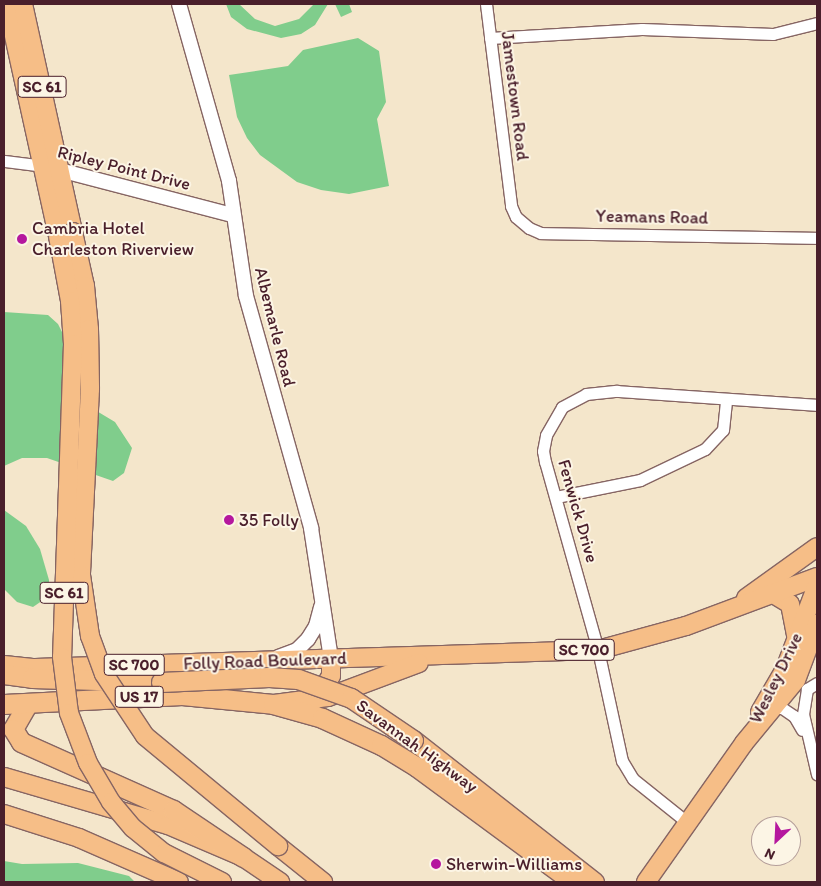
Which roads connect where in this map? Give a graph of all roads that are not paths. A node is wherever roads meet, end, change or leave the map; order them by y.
1 (7, 4) edge
2 (23, 4) edge
3 (179, 4) edge
4 (486, 4) edge
5 (817, 23) edge
6 (490, 38) junction
7 (4, 161) edge
8 (43, 166) junction
9 (60, 170) junction
10 (509, 194) joint
11 (233, 215) junction
12 (66, 234) junction
13 (817, 238) edge
14 (726, 400) junction
15 (817, 405) edge
16 (556, 497) junction
17 (817, 547) edge
18 (817, 577) edge
19 (817, 585) edge
20 (775, 595) junction
21 (323, 598) junction
22 (725, 611) junction
23 (817, 624) edge
24 (796, 645) junction
25 (598, 650) junction
26 (436, 658) junction
27 (331, 659) junction
28 (264, 661) junction
29 (4, 665) edge
30 (4, 674) edge
31 (817, 683) edge
32 (316, 699) junction
33 (28, 703) junction
34 (4, 704) edge
35 (273, 704) junction
36 (775, 708) junction
37 (807, 739) junction
38 (744, 744) junction
39 (817, 774) edge
40 (4, 778) edge
41 (4, 814) edge
42 (688, 823) junction
43 (243, 856) junction
44 (179, 882) edge
45 (222, 882) edge
46 (280, 882) edge
47 (323, 882) edge
48 (573, 882) edge
49 (594, 882) edge
50 (646, 882) edge

1 - 8 main road, SC 61
2 - 9 main road, SC 61
3 - 11 street, Albemarle Road
4 - 6 street, Jamestown Road
5 - 6 street
6 - 10 street, Jamestown Road
7 - 8 street, Ripley Point Drive
8 - 9 street, Ripley Point Drive
8 - 12 main road, SC 61
9 - 11 street, Ripley Point Drive
9 - 12 main road, SC 61
10 - 13 street, Yeamans Road
11 - 21 street, Albemarle Road
12 - 45 main road, SC 61, bridge
12 - 47 main road, SC 61, bridge
14 - 15 street, Fenwick Drive
14 - 16 street
14 - 16 street, Fenwick Drive
16 - 25 street, Fenwick Drive
17 - 22 main road, Folly Road Boulevard / SC 700
18 - 20 main road, Folly Road Boulevard / SC 700
19 - 24 main road, Wesley Drive
20 - 22 main road, Folly Road Boulevard / SC 700
20 - 24 main road
21 - 27 street, Albemarle Road
21 - 28 street
22 - 25 main road, Folly Road Boulevard / SC 700
23 - 36 main road, Wesley Drive
24 - 38 main road, Wesley Drive
25 - 26 main road, Folly Road Boulevard / SC 700
25 - 42 street, Fenwick Drive
26 - 27 main road, Folly Road Boulevard / SC 700
26 - 32 main road, Folly Road Boulevard / SC 700
27 - 28 main road, Folly Road Boulevard / SC 700
27 - 32 main road
28 - 29 main road, Folly Road Boulevard / SC 700
30 - 49 highway, Savannah Highway / US 17, bridge
31 - 37 street
32 - 35 main road, Folly Road Boulevard
33 - 34 highway, Savannah Highway / US 17
33 - 35 highway, Savannah Highway / US 17
33 - 43 highway
35 - 48 highway, Savannah Highway / US 17
36 - 37 street
36 - 38 main road, Wesley Drive
37 - 39 street
38 - 42 main road, Wesley Drive
40 - 43 main road
41 - 44 main road
42 - 50 main road, Wesley Drive
43 - 46 main road

